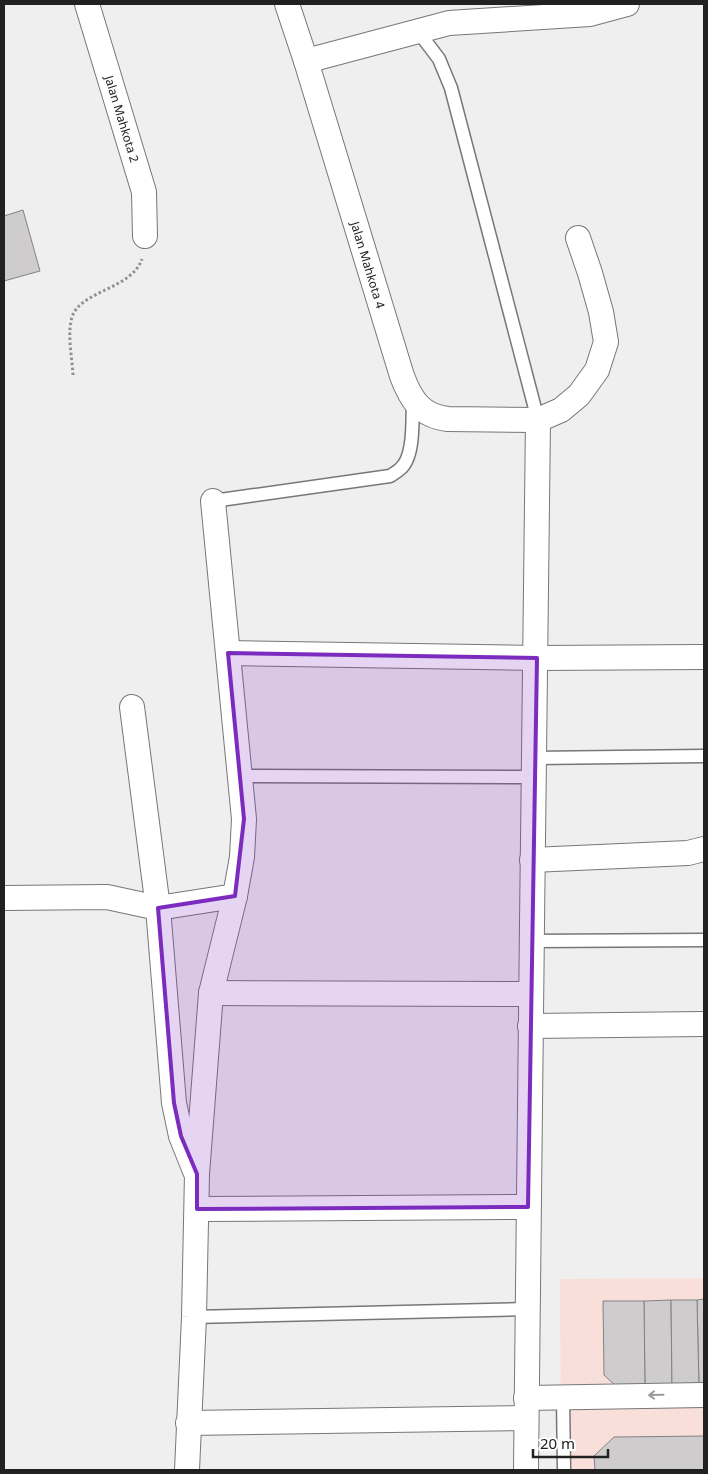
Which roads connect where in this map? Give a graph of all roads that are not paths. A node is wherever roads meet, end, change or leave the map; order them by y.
1 (87, 4) edge
2 (287, 4) edge
3 (627, 4) edge
4 (418, 30) junction
5 (306, 61) junction
6 (145, 236) road end
7 (578, 238) dead end
8 (413, 400) junction
9 (538, 420) junction
10 (213, 501) joint
11 (228, 653) junction
12 (704, 657) edge
13 (537, 658) junction
14 (132, 707) dead end
15 (704, 756) edge
16 (534, 767) junction
17 (240, 776) junction
18 (704, 848) edge
19 (532, 860) junction
20 (234, 896) junction
21 (4, 898) edge
22 (158, 908) junction
23 (532, 940) junction
24 (704, 940) edge
25 (211, 994) junction
26 (530, 994) junction
27 (704, 1024) edge
28 (530, 1026) junction
29 (197, 1174) junction
30 (528, 1206) junction
31 (197, 1209) junction
32 (526, 1309) junction
33 (194, 1317) junction
34 (704, 1395) edge
35 (563, 1397) junction
36 (526, 1408) junction
37 (188, 1423) junction
38 (187, 1470) edge
39 (526, 1470) edge
40 (564, 1470) edge

1 - 6 street, Jalan Mahkota 2
2 - 5 street, Jalan Mahkota 4
3 - 4 street
4 - 5 street
4 - 9 lane
5 - 8 street, Jalan Mahkota 4
7 - 9 street
8 - 9 street, Jalan Mahkota 4
8 - 10 lane
9 - 13 street
10 - 11 street
11 - 13 street
11 - 17 street
12 - 13 street
13 - 16 street
14 - 22 street
15 - 16 lane
16 - 17 lane
16 - 19 street
17 - 20 street
18 - 19 street
19 - 23 street
20 - 22 street
20 - 25 street
21 - 22 street
22 - 29 street
23 - 24 lane
23 - 26 street
25 - 26 street
25 - 29 street
26 - 28 street
27 - 28 street
28 - 30 street
29 - 31 street
30 - 31 street
30 - 32 street
31 - 33 street
32 - 33 lane
32 - 36 street
33 - 37 street
34 -> 35 street
35 - 36 street
35 - 40 lane
36 - 37 street
36 - 39 street
37 - 38 street

